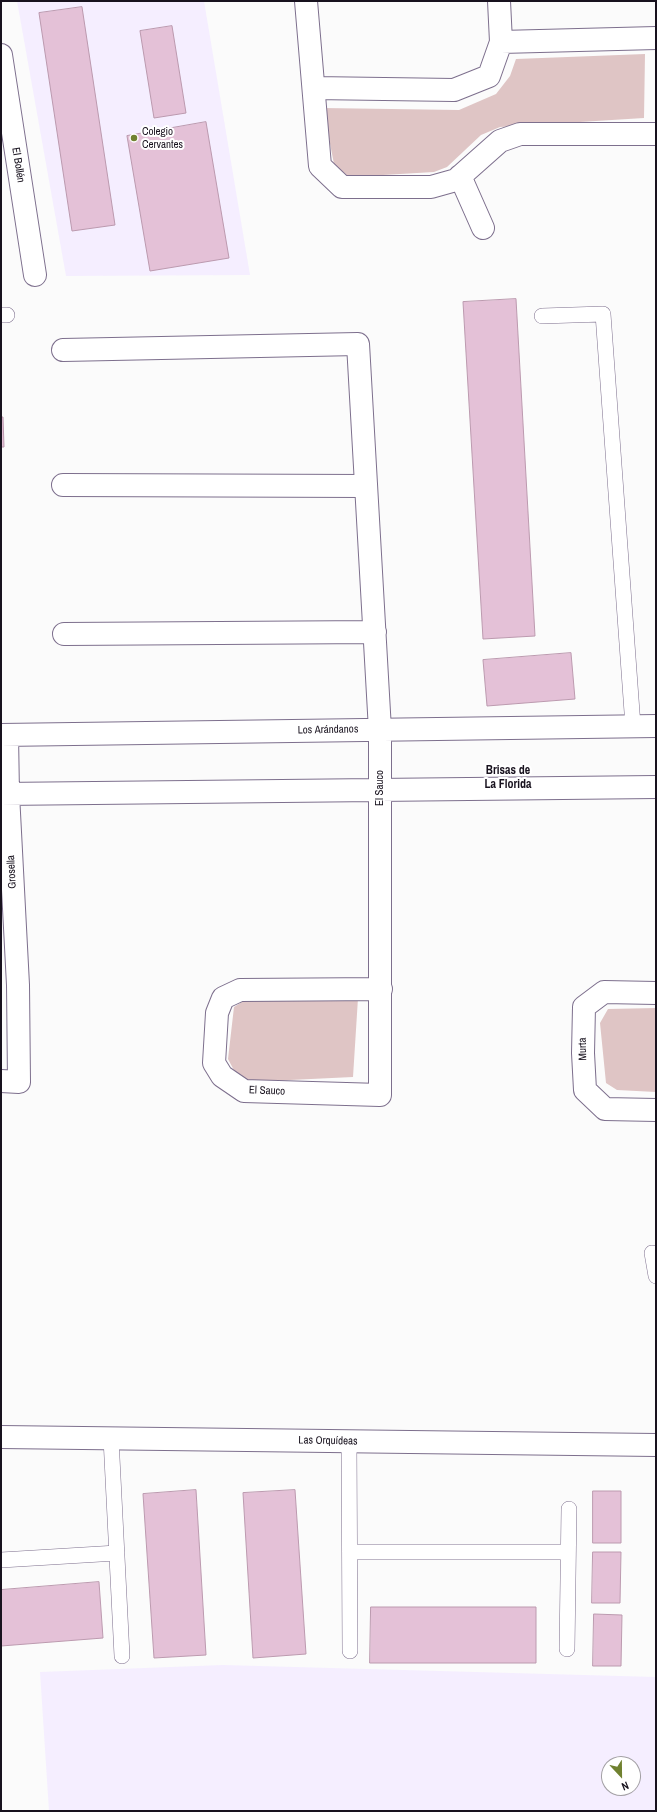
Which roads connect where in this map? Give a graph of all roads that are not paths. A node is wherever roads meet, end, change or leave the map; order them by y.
1 (306, 1) edge
2 (499, 1) edge
3 (656, 38) edge
4 (501, 42) junction
5 (1, 55) edge
6 (314, 88) junction
7 (4, 95) edge
8 (656, 134) edge
9 (460, 176) junction
10 (483, 228) dead end
11 (34, 275) dead end
12 (542, 316) dead end
13 (63, 350) dead end
14 (63, 485) dead end
15 (366, 486) junction
16 (375, 632) junction
17 (64, 634) dead end
18 (633, 726) junction
19 (656, 726) edge
20 (380, 730) junction
21 (4, 735) edge
22 (656, 787) edge
23 (379, 790) junction
24 (5, 794) edge
25 (9, 985) edge
26 (381, 989) junction
27 (656, 993) edge
28 (1, 1081) edge
29 (656, 1110) edge
30 (652, 1253) dead end
31 (656, 1276) edge
32 (1, 1437) edge
33 (111, 1438) junction
34 (349, 1441) junction
35 (656, 1445) edge
36 (569, 1509) dead end
37 (350, 1552) junction
38 (568, 1552) junction
39 (117, 1553) junction
40 (1, 1560) edge
41 (567, 1649) dead end
42 (350, 1652) dead end
43 (122, 1656) dead end

1 - 6 street
2 - 4 street
3 - 4 street
4 - 6 street
5 - 7 street, El Bollén
6 - 9 street
7 - 11 street, El Bollén
8 - 9 street
9 - 10 street
12 - 18 lane
13 - 15 street, El Sauco
14 - 15 street
15 - 16 street, El Sauco
16 - 17 street
16 - 20 street, El Sauco
18 - 19 street, Los Arándanos
18 - 20 street, Los Arándanos
20 - 21 street, Los Arándanos
20 - 23 street, El Sauco
21 - 24 street, Grosella
22 - 23 street
23 - 24 street
23 - 26 street, El Sauco
24 - 25 street, Grosella
25 - 28 street, Grosella
26 - 26 street, El Sauco
27 - 29 street, Murta
30 - 31 lane
32 - 33 street, Las Orquídeas
33 - 34 street, Las Orquídeas
33 - 39 lane
34 - 35 street, Las Orquídeas
34 - 37 lane
36 - 38 lane
37 - 38 lane
37 - 42 lane
38 - 41 lane
39 - 40 lane
39 - 43 lane

